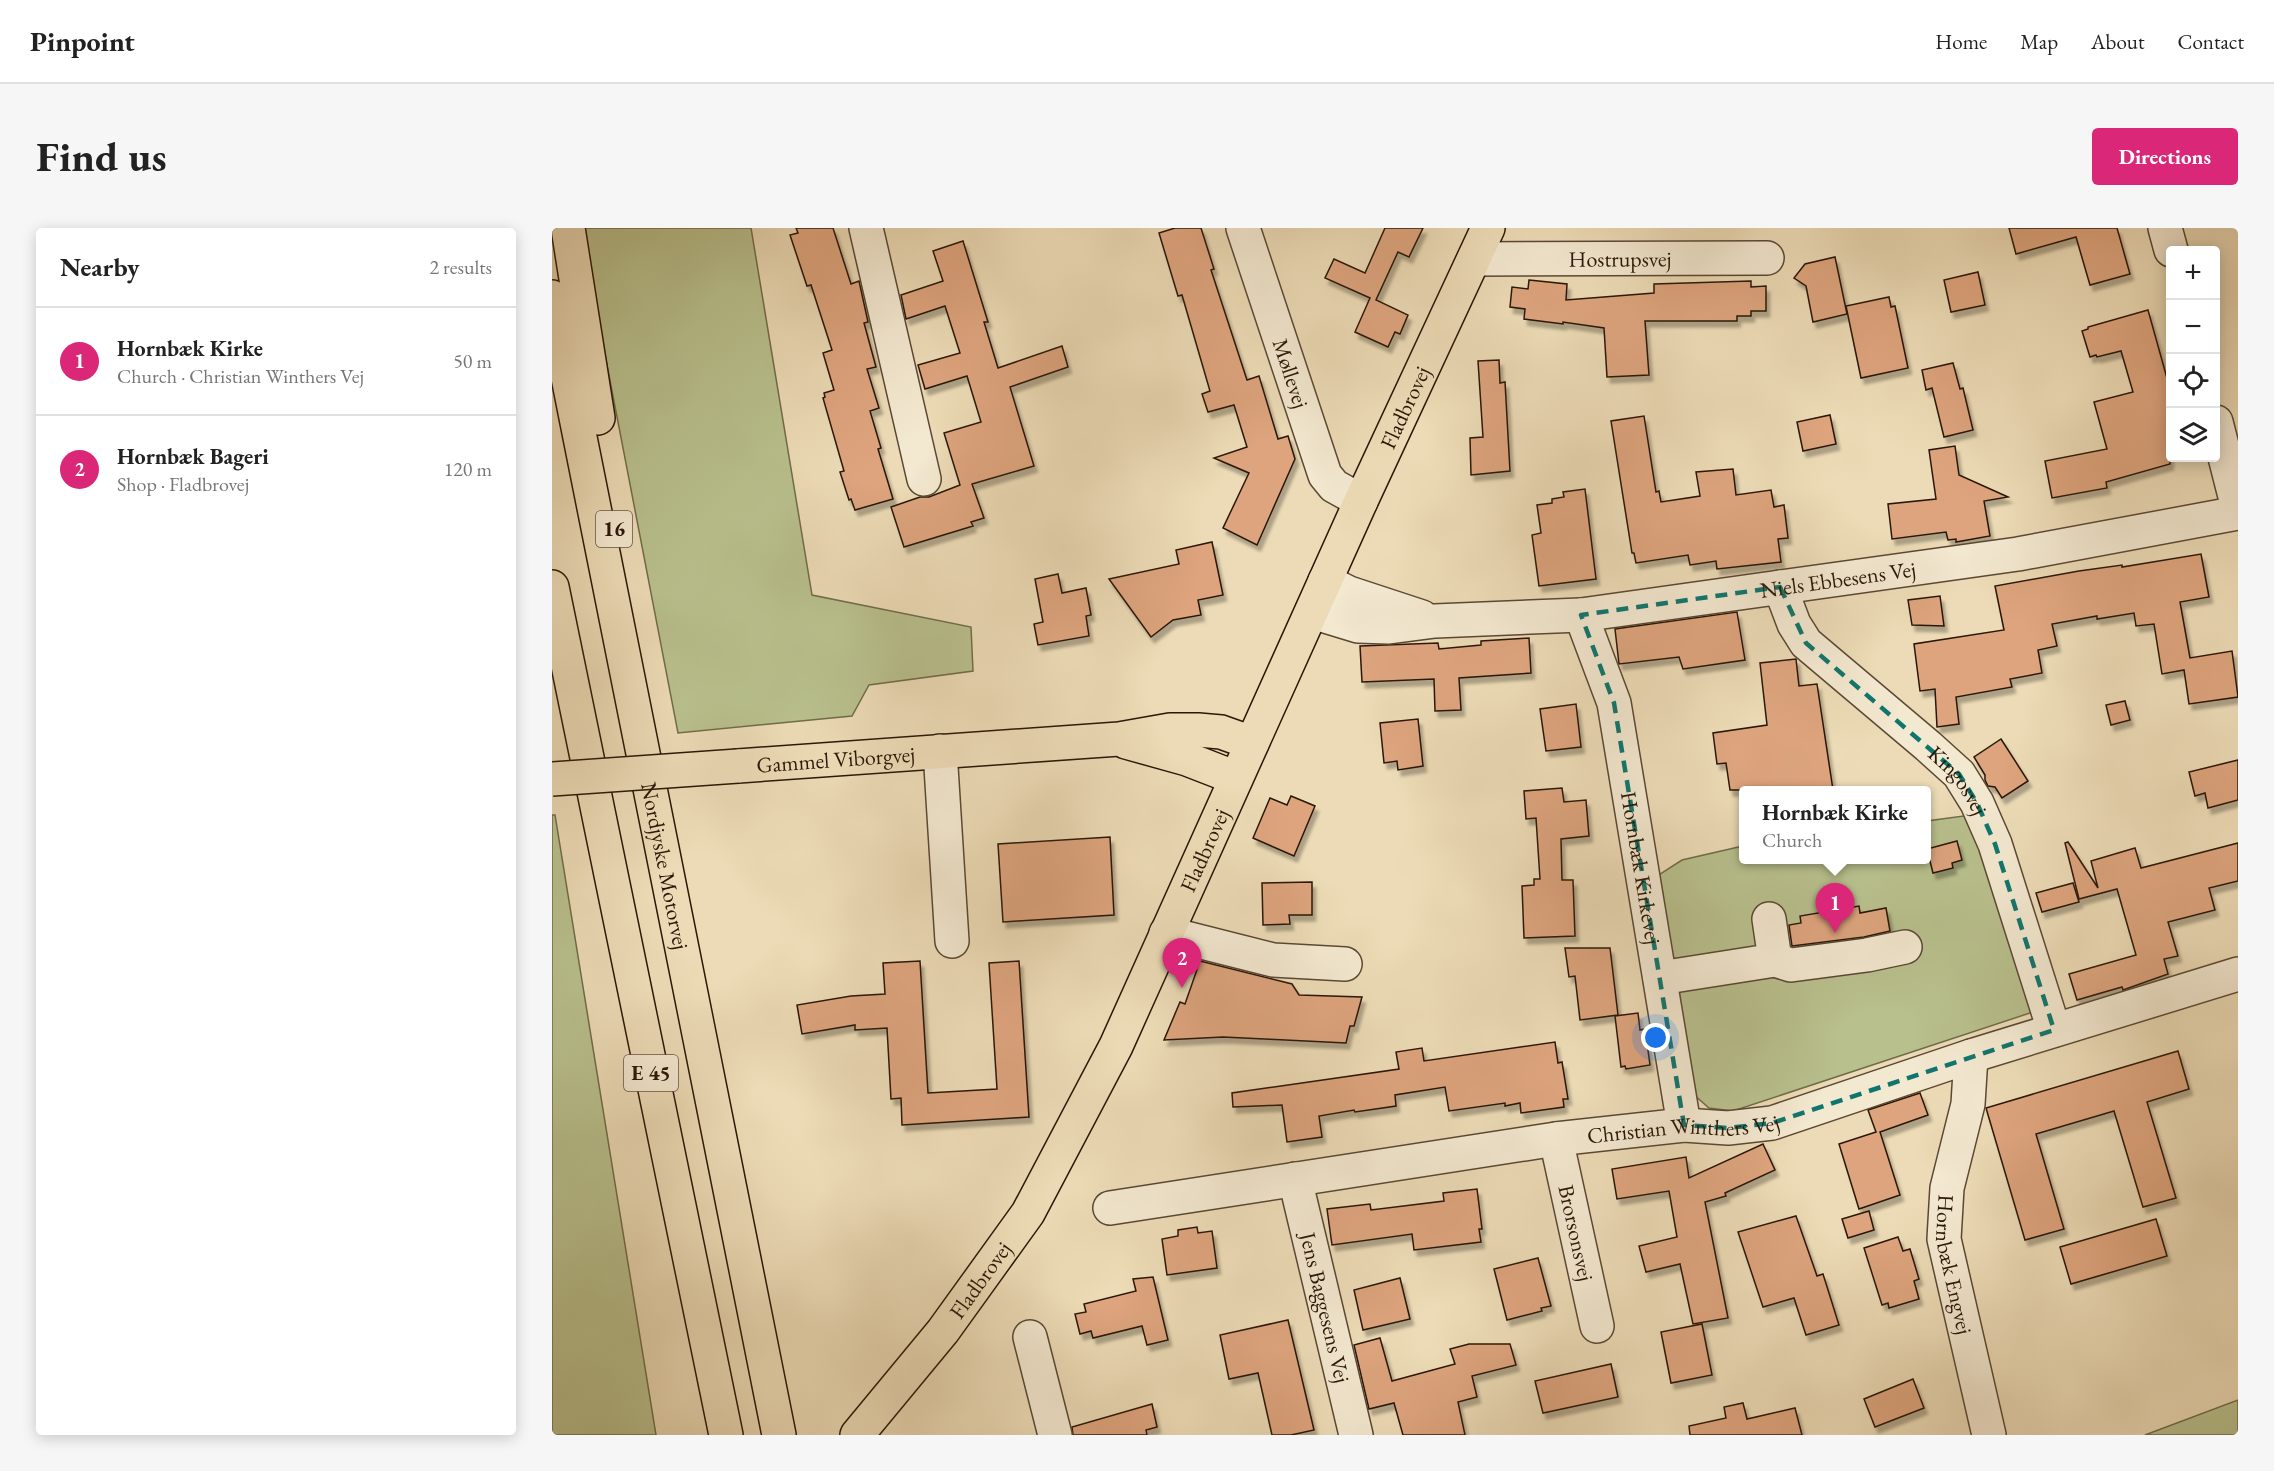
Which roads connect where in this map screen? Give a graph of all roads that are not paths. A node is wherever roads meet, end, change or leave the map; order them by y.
1 (568, 228) edge
2 (866, 228) edge
3 (1243, 228) edge
4 (1488, 228) edge
5 (2165, 228) edge
6 (2169, 246) edge
7 (1767, 258) dead end
8 (1474, 259) junction
9 (552, 297) edge
10 (2220, 438) edge
11 (924, 479) dead end
12 (1361, 501) junction
13 (2238, 508) edge
14 (2238, 513) edge
15 (1325, 581) junction
16 (1780, 586) junction
17 (552, 587) edge
18 (552, 609) edge
19 (1312, 612) junction
20 (1581, 615) junction
21 (1435, 621) junction
22 (576, 710) junction
23 (1119, 740) junction
24 (1252, 743) junction
25 (940, 751) junction
26 (1236, 778) junction
27 (552, 779) edge
28 (657, 830) junction
29 (1769, 919) dead end
30 (1166, 933) junction
31 (952, 941) dead end
32 (1905, 947) dead end
33 (1775, 960) junction
34 (1346, 964) dead end
35 (2238, 974) edge
36 (1660, 978) junction
37 (2054, 1030) junction
38 (1971, 1056) junction
39 (1684, 1125) junction
40 (1556, 1139) junction
41 (1295, 1179) junction
42 (1110, 1208) dead end
43 (1597, 1326) dead end
44 (1030, 1337) dead end
45 (861, 1430) edge
46 (726, 1435) edge
47 (779, 1435) edge
48 (1055, 1435) edge
49 (1356, 1435) edge
50 (1989, 1435) edge

1 - 28 main road, 16
2 - 11 street
3 - 12 street, Møllevej
4 - 8 main road, Fladbrovej
5 - 6 street
7 - 8 street, Hostrupsvej
8 - 12 main road, Fladbrovej
9 - 28 main road, Nordjyske Motorvej / E 45
10 - 13 street
12 - 15 main road, Fladbrovej
14 - 16 street, Niels Ebbesens Vej
15 - 19 main road, Fladbrovej
15 - 21 street, Niels Ebbesens Vej
16 - 20 street, Niels Ebbesens Vej
16 - 37 street, Kingosvej
17 - 22 main road, E 45
18 - 22 main road
19 - 21 street, Niels Ebbesens Vej
19 - 24 main road, Fladbrovej
20 - 21 street, Niels Ebbesens Vej
20 - 36 street, Hornbæk Kirkevej
22 - 46 main road, E 45
23 - 24 main road, Gammel Viborgvej
23 - 25 main road, Gammel Viborgvej
23 - 26 main road, Gammel Viborgvej
24 - 26 main road, Fladbrovej
25 - 27 main road, Gammel Viborgvej, bridge
25 - 31 street
26 - 30 main road, Fladbrovej
28 - 47 main road, Nordjyske Motorvej / E 45
29 - 33 street
30 - 34 street
30 - 45 main road, Fladbrovej
32 - 33 street
33 - 36 street
35 - 37 street, Christian Winthers Vej
36 - 39 street, Hornbæk Kirkevej
37 - 38 street, Christian Winthers Vej
38 - 39 street, Christian Winthers Vej
38 - 50 street, Hornbæk Engvej
39 - 40 street, Christian Winthers Vej
40 - 41 street, Christian Winthers Vej
40 - 43 street, Brorsonsvej
41 - 42 street, Christian Winthers Vej
41 - 49 street, Jens Baggesens Vej
44 - 48 street

